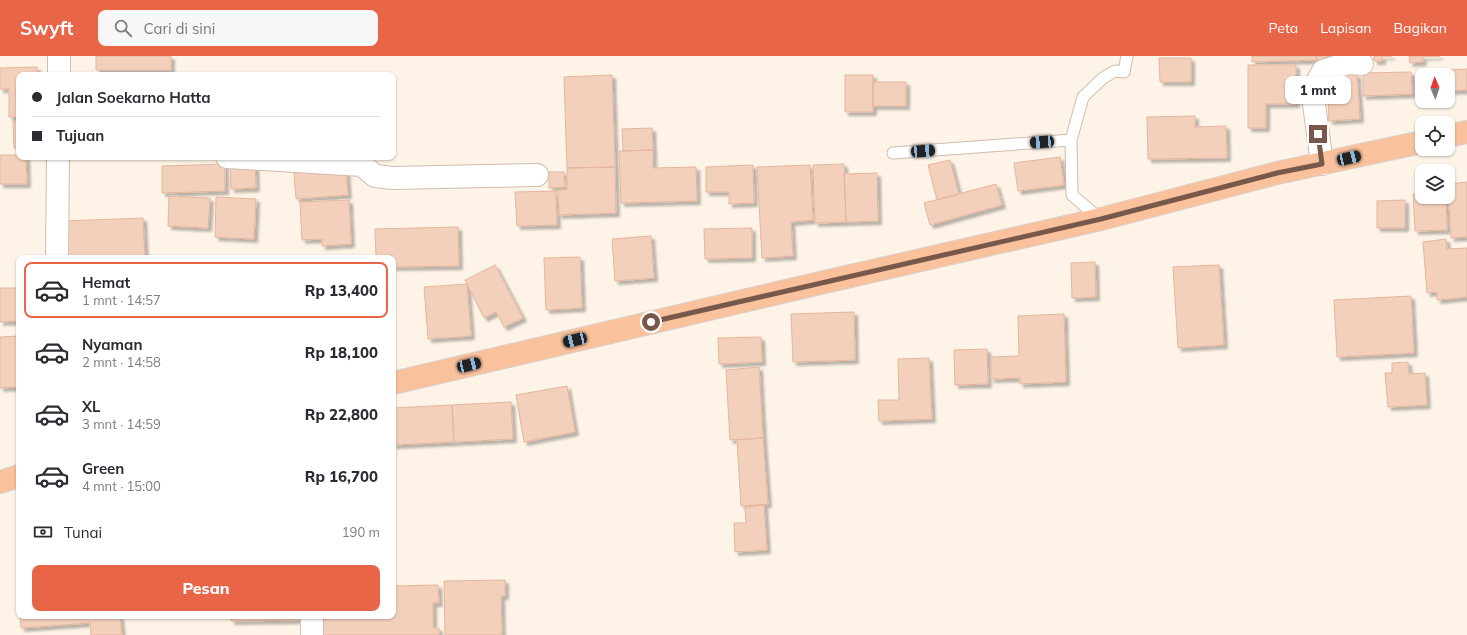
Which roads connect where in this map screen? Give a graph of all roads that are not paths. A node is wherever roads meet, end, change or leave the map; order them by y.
1 (59, 56) edge
2 (1127, 56) edge
3 (1362, 64) dead end
4 (58, 72) edge
5 (1467, 132) edge
6 (1455, 135) edge
7 (1072, 140) junction
8 (1415, 144) edge
9 (893, 153) dead end
10 (58, 160) edge
11 (278, 160) edge
12 (1322, 164) junction
13 (537, 175) dead end
14 (1101, 219) junction
15 (56, 255) edge
16 (396, 382) edge
17 (16, 477) edge
18 (0, 482) edge
19 (312, 619) edge
20 (312, 635) edge

1 - 4 street
2 - 7 lane
3 - 12 street
5 - 6 highway
7 - 9 lane
7 - 14 lane
8 - 12 highway
10 - 15 street
11 - 13 street
12 - 14 highway
14 - 16 highway
17 - 18 highway
19 - 20 street

